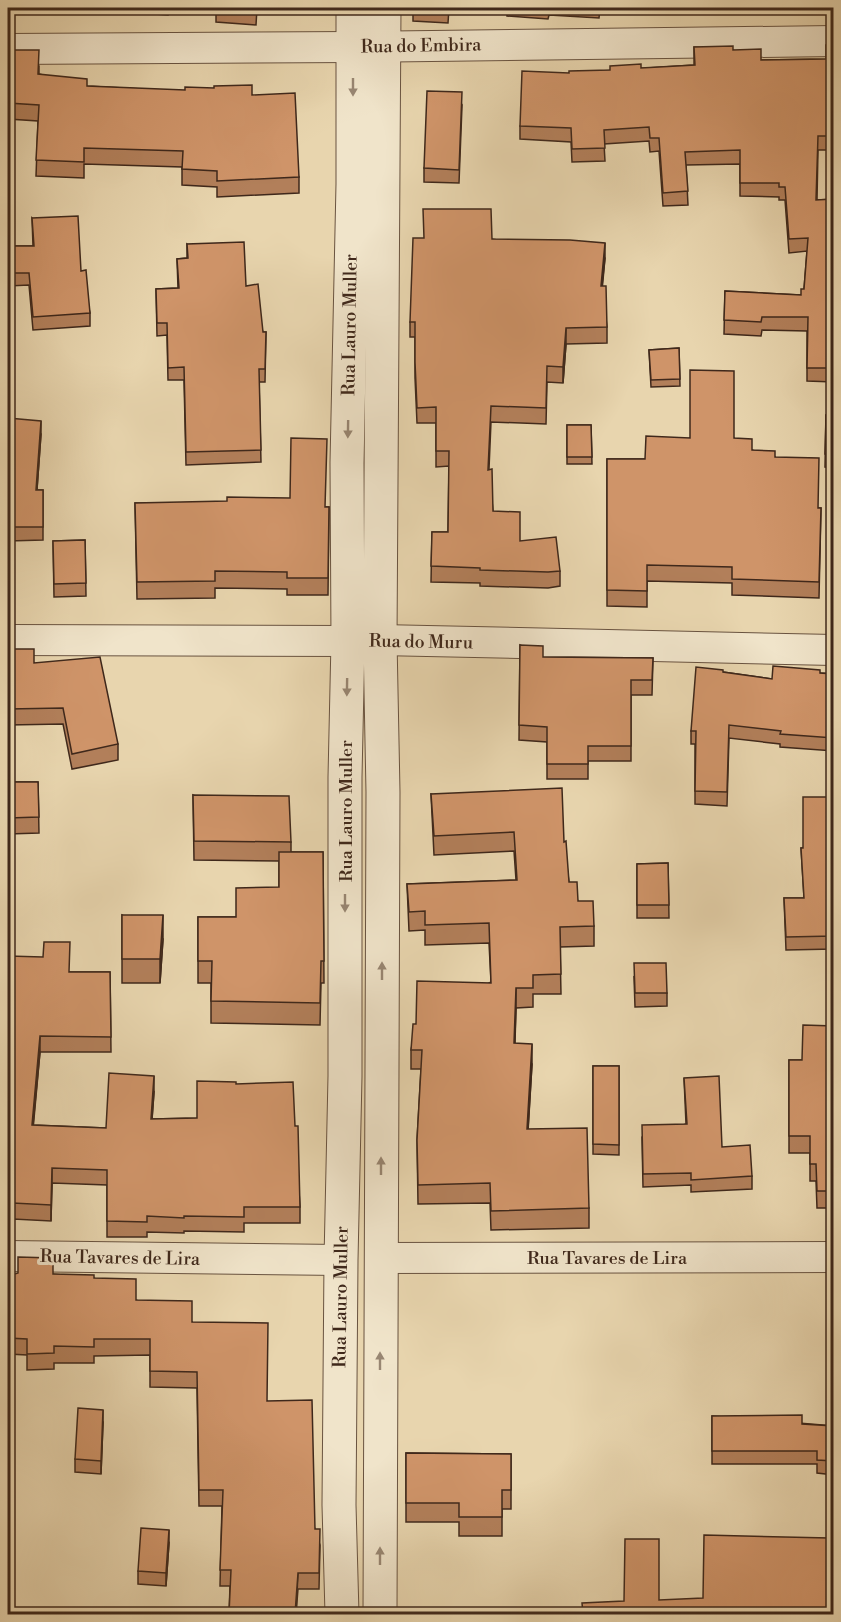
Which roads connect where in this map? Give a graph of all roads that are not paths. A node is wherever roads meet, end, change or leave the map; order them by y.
1 (353, 8) edge
2 (384, 8) edge
3 (834, 40) edge
4 (369, 47) junction
5 (8, 49) edge
6 (368, 184) junction
7 (8, 640) edge
8 (380, 640) junction
9 (348, 641) junction
10 (834, 650) edge
11 (8, 1256) edge
12 (834, 1257) edge
13 (380, 1258) junction
14 (341, 1260) junction
15 (342, 1614) edge
16 (380, 1614) edge

1 - 4 street, Rua Lauro Muller
2 - 4 street, Rua Lauro Muller
3 - 4 street, Rua do Embira
4 - 5 street, Rua do Embira
4 - 6 street, Rua Lauro Muller
6 - 8 street, Rua Lauro Muller
6 -> 9 street, Rua Lauro Muller
7 - 9 street, Rua do Muru
8 - 9 street, Rua do Muru
8 - 10 street, Rua do Muru
13 -> 8 street, Rua Lauro Muller
9 -> 14 street, Rua Lauro Muller
11 - 14 street, Rua Tavares de Lira
12 - 13 street, Rua Tavares de Lira
16 -> 13 street, Rua Lauro Muller
14 - 15 street, Rua Lauro Muller

